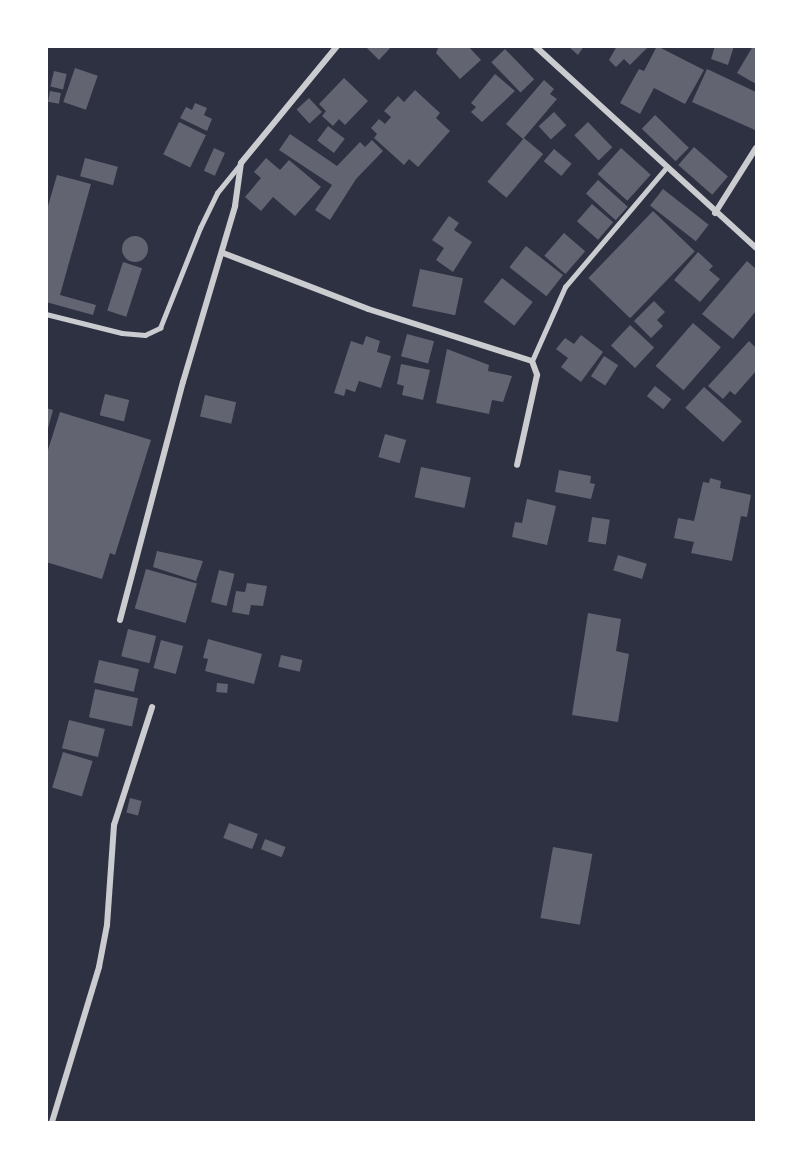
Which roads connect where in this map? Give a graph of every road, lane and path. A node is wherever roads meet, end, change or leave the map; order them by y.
1 (337, 46) edge
2 (535, 46) edge
3 (756, 148) edge
4 (241, 163) junction
5 (665, 169) junction
6 (715, 213) junction
7 (756, 248) edge
8 (223, 253) junction
9 (46, 314) edge
10 (532, 361) junction
11 (517, 465) dead end
12 (120, 620) dead end
13 (152, 707) dead end
14 (52, 1122) edge

1 - 4 street
2 - 5 street
3 - 6 street
4 - 8 street
4 - 9 lane
5 - 6 street
5 - 10 lane
6 - 7 street
8 - 10 street
8 - 12 street
10 - 11 street
13 - 14 street

